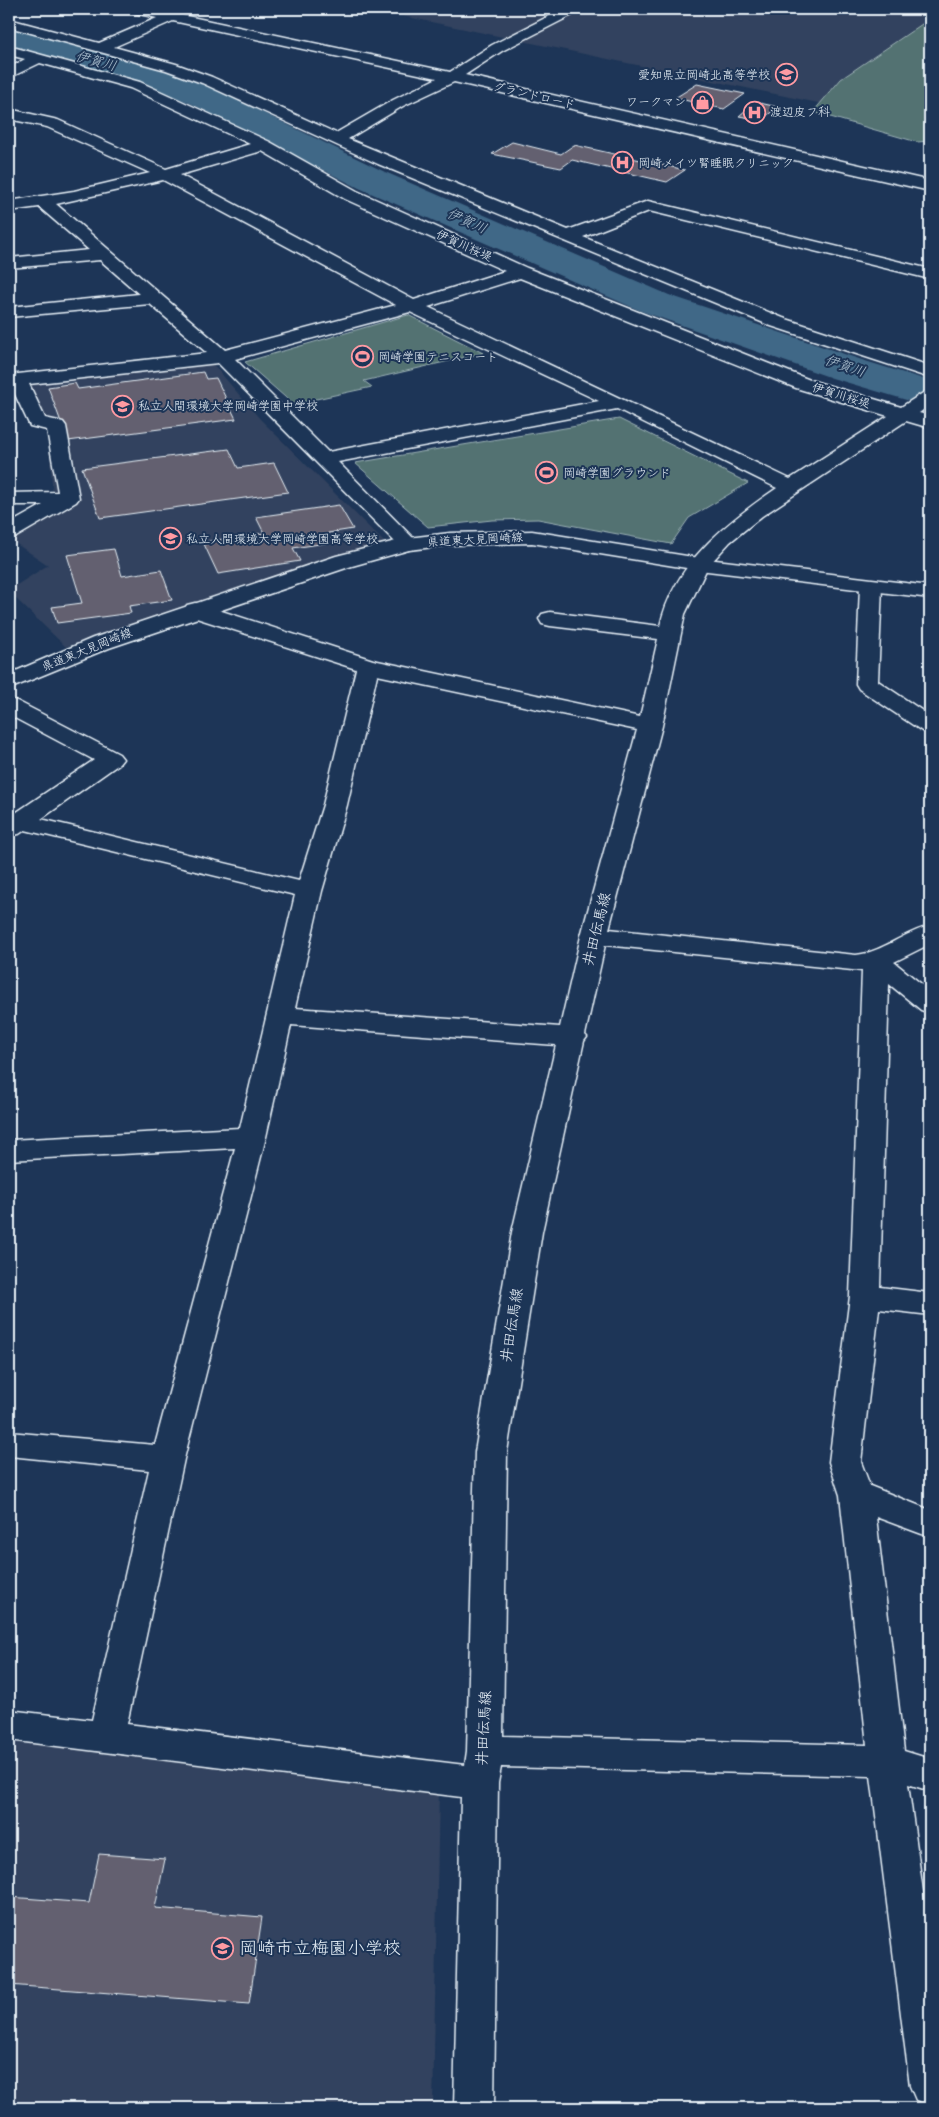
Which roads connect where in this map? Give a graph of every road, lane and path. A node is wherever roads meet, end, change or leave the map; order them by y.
1 (136, 9) edge
2 (188, 9) edge
3 (573, 9) edge
4 (171, 16) junction
5 (9, 23) edge
6 (99, 48) junction
7 (9, 50) edge
8 (38, 58) junction
9 (9, 74) edge
10 (452, 77) junction
11 (9, 114) edge
12 (335, 140) junction
13 (264, 145) junction
14 (167, 175) junction
15 (930, 186) edge
16 (44, 202) junction
17 (9, 206) edge
18 (568, 236) junction
19 (103, 254) junction
20 (9, 263) edge
21 (521, 272) junction
22 (930, 274) edge
23 (152, 298) junction
24 (412, 306) junction
25 (9, 312) edge
26 (222, 357) junction
27 (930, 372) edge
28 (14, 381) edge
29 (930, 397) edge
30 (619, 403) junction
31 (903, 414) junction
32 (930, 422) edge
33 (322, 459) junction
34 (791, 487) junction
35 (69, 498) junction
36 (9, 499) edge
37 (9, 533) edge
38 (408, 544) junction
39 (699, 564) junction
40 (871, 586) junction
41 (930, 592) edge
42 (195, 610) junction
43 (550, 619) dead end
44 (670, 634) junction
45 (368, 666) junction
46 (9, 682) edge
47 (9, 706) edge
48 (650, 726) junction
49 (930, 726) edge
50 (15, 825) edge
51 (310, 891) junction
52 (930, 934) edge
53 (594, 936) junction
54 (876, 962) junction
55 (930, 1004) edge
56 (281, 1016) junction
57 (572, 1037) junction
58 (252, 1137) junction
59 (9, 1150) edge
60 (865, 1296) junction
61 (930, 1304) edge
62 (9, 1444) edge
63 (168, 1459) junction
64 (857, 1495) junction
65 (930, 1524) edge
66 (9, 1725) edge
67 (106, 1736) junction
68 (887, 1761) junction
69 (482, 1767) junction
70 (930, 1776) edge
71 (930, 2086) edge
72 (474, 2108) edge

1 - 4 street, グランドロード
2 - 4 street
3 - 10 street
4 - 6 street
4 - 10 street, グランドロード
5 - 6 street
6 - 12 street
7 - 8 street, 伊賀川桜堤
8 - 9 street
8 - 13 street, 伊賀川桜堤
10 - 12 street
10 - 15 street, グランドロード
11 - 14 street
12 - 18 street
13 - 14 street
13 - 21 street, 伊賀川桜堤
14 - 16 street
14 - 24 street
16 - 17 street
16 - 19 street
18 - 22 street
18 - 27 street
19 - 20 street
19 - 23 street
21 - 24 street
21 - 31 street, 伊賀川桜堤
23 - 25 street
23 - 26 street
24 - 26 street
24 - 30 street
26 - 28 street
26 - 33 street
28 - 35 street
29 - 31 street, 井田伝馬線
30 - 33 street
30 - 34 street
31 - 32 street, 伊賀川桜堤
31 - 34 street, 井田伝馬線
33 - 38 street
34 - 39 street, 井田伝馬線
35 - 36 street
35 - 37 street
38 - 39 street, 県道東大見岡崎線
38 - 42 street, 県道東大見岡崎線
39 - 40 street, 県道東大見岡崎線
39 - 44 street, 井田伝馬線
40 - 41 street, 県道東大見岡崎線
40 - 49 street
42 - 45 street
42 - 46 street, 県道東大見岡崎線
43 - 44 street
44 - 48 street, 井田伝馬線
45 - 48 street
45 - 51 street
47 - 50 street
48 - 53 street, 井田伝馬線
50 - 51 street
51 - 56 street
52 - 54 street
53 - 54 street
53 - 57 street, 井田伝馬線
54 - 55 street
54 - 60 street
56 - 57 street
56 - 58 street
57 - 69 street, 井田伝馬線
58 - 59 street
58 - 63 street
60 - 61 street
60 - 64 street
62 - 63 street
63 - 67 street
64 - 65 street
64 - 68 street
66 - 67 street
67 - 69 street
68 - 69 street
68 - 70 street
68 - 71 street
69 - 72 street, 井田伝馬線

